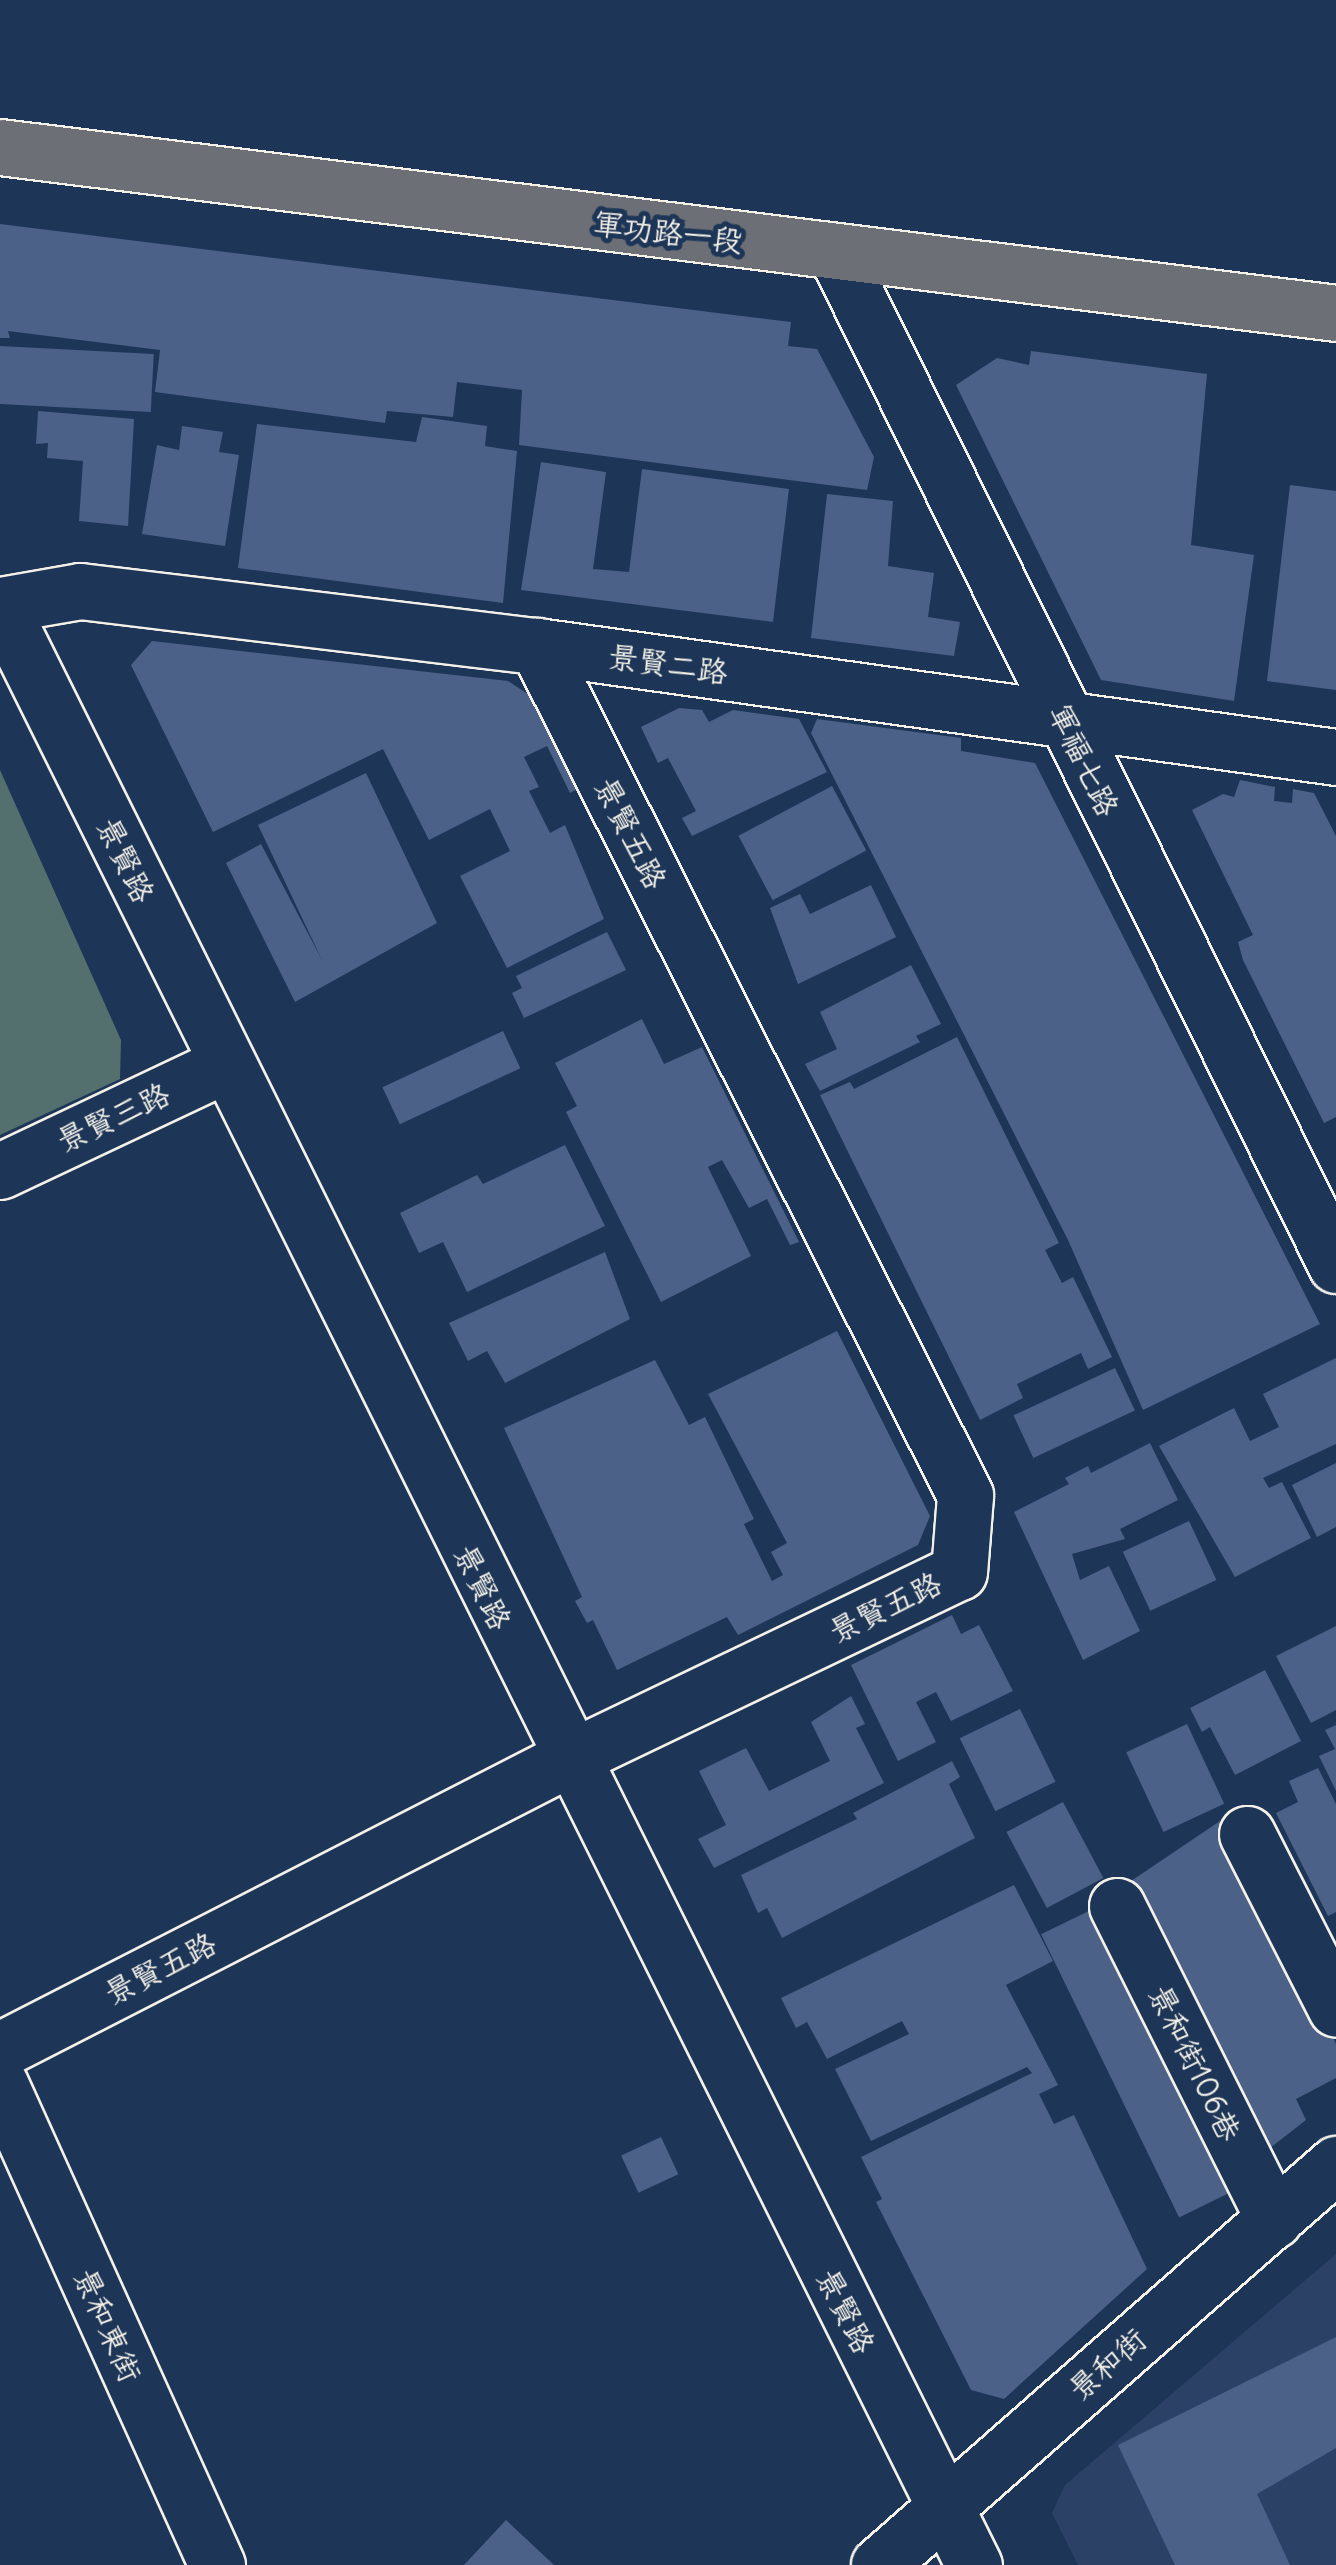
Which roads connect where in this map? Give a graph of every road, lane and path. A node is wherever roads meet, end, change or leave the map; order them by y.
1 (0, 147) edge
2 (836, 254) junction
3 (1336, 314) edge
4 (0, 605) edge
5 (537, 646) junction
6 (1063, 719) junction
7 (1336, 757) edge
8 (226, 1064) junction
9 (0, 1171) edge
10 (1336, 1265) edge
11 (568, 1759) junction
12 (1247, 1834) dead end
13 (1117, 1906) dead end
14 (1336, 2009) edge
15 (0, 2050) edge
16 (0, 2084) edge
17 (1336, 2164) edge
18 (1274, 2220) junction
19 (943, 2504) junction
20 (216, 2565) edge
21 (879, 2565) edge
22 (974, 2565) edge

1 - 2 main road, 軍功路一段
2 - 3 main road, 軍功路一段
2 - 6 street, 軍福七路
4 - 5 street, 景賢二路
4 - 8 street, 景賢路
5 - 6 street, 景賢二路
5 - 11 street, 景賢五路
6 - 7 street, 景賢二路
6 - 10 street, 軍福七路
8 - 9 street, 景賢三路
8 - 11 street, 景賢路
11 - 15 street, 景賢五路
11 - 19 street, 景賢路
12 - 14 street
13 - 18 street, 景和街106巷
16 - 20 street, 景和東街
17 - 18 street, 景和街
18 - 19 street, 景和街
19 - 21 street, 景和街
19 - 22 street, 景賢路

